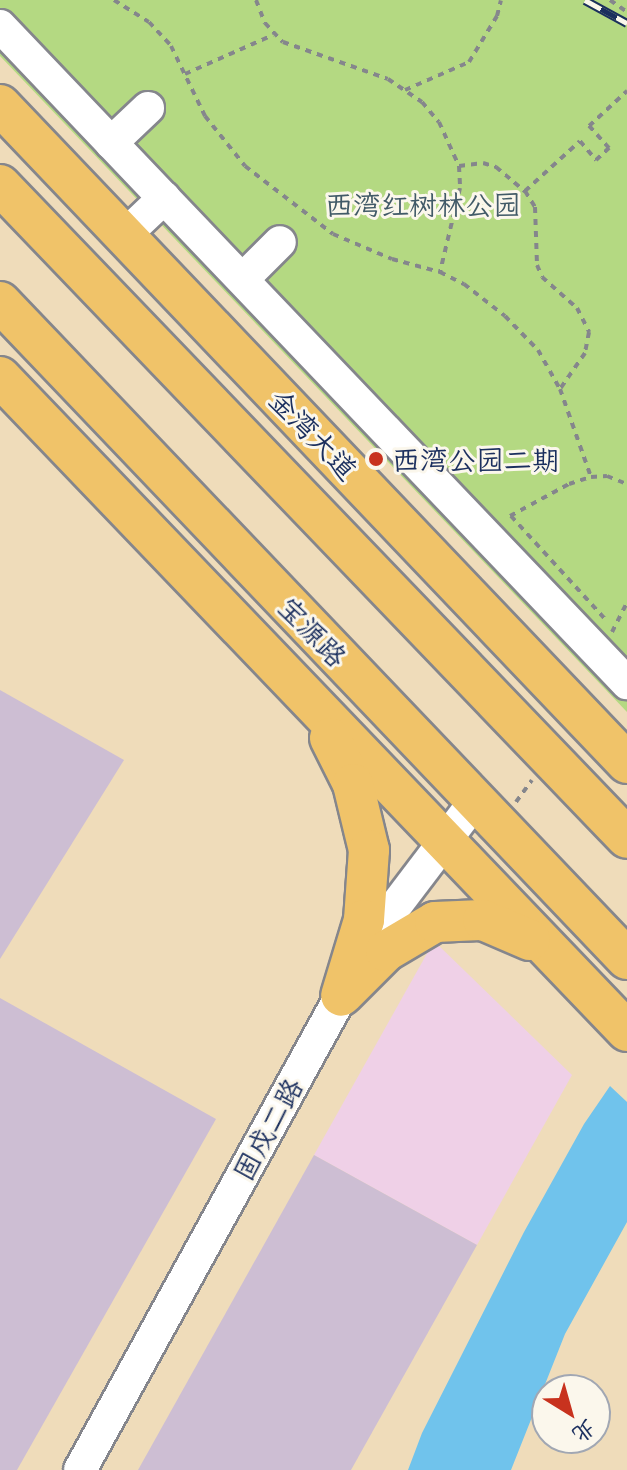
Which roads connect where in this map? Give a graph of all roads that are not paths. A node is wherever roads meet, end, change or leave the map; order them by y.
1 (0, 26) edge
2 (0, 105) edge
3 (148, 108) dead end
4 (111, 143) junction
5 (0, 185) edge
6 (164, 198) junction
7 (125, 235) junction
8 (280, 242) dead end
9 (243, 279) junction
10 (0, 302) edge
11 (0, 377) edge
12 (627, 683) edge
13 (297, 688) junction
14 (627, 763) edge
15 (494, 804) junction
16 (627, 838) edge
17 (444, 840) junction
18 (627, 959) edge
19 (562, 963) junction
20 (341, 996) junction
21 (627, 1031) edge
22 (80, 1470) edge

1 - 4 street
2 - 7 main road, 金湾大道
3 - 4 street
4 - 6 street
5 - 16 main road, 金湾大道
6 - 7 street
6 - 9 street
7 - 14 main road, 金湾大道
8 - 9 street
9 - 12 street
10 - 15 main road, 宝源路
11 - 13 main road, 宝源路
13 - 17 main road, 宝源路
13 - 20 main road
15 - 17 street, 固戍二路
15 - 18 main road, 宝源路
17 - 19 main road, 宝源路
17 - 20 street, 固戍二路
19 - 20 main road
19 - 21 main road, 宝源路
20 - 22 street, 固戍二路

